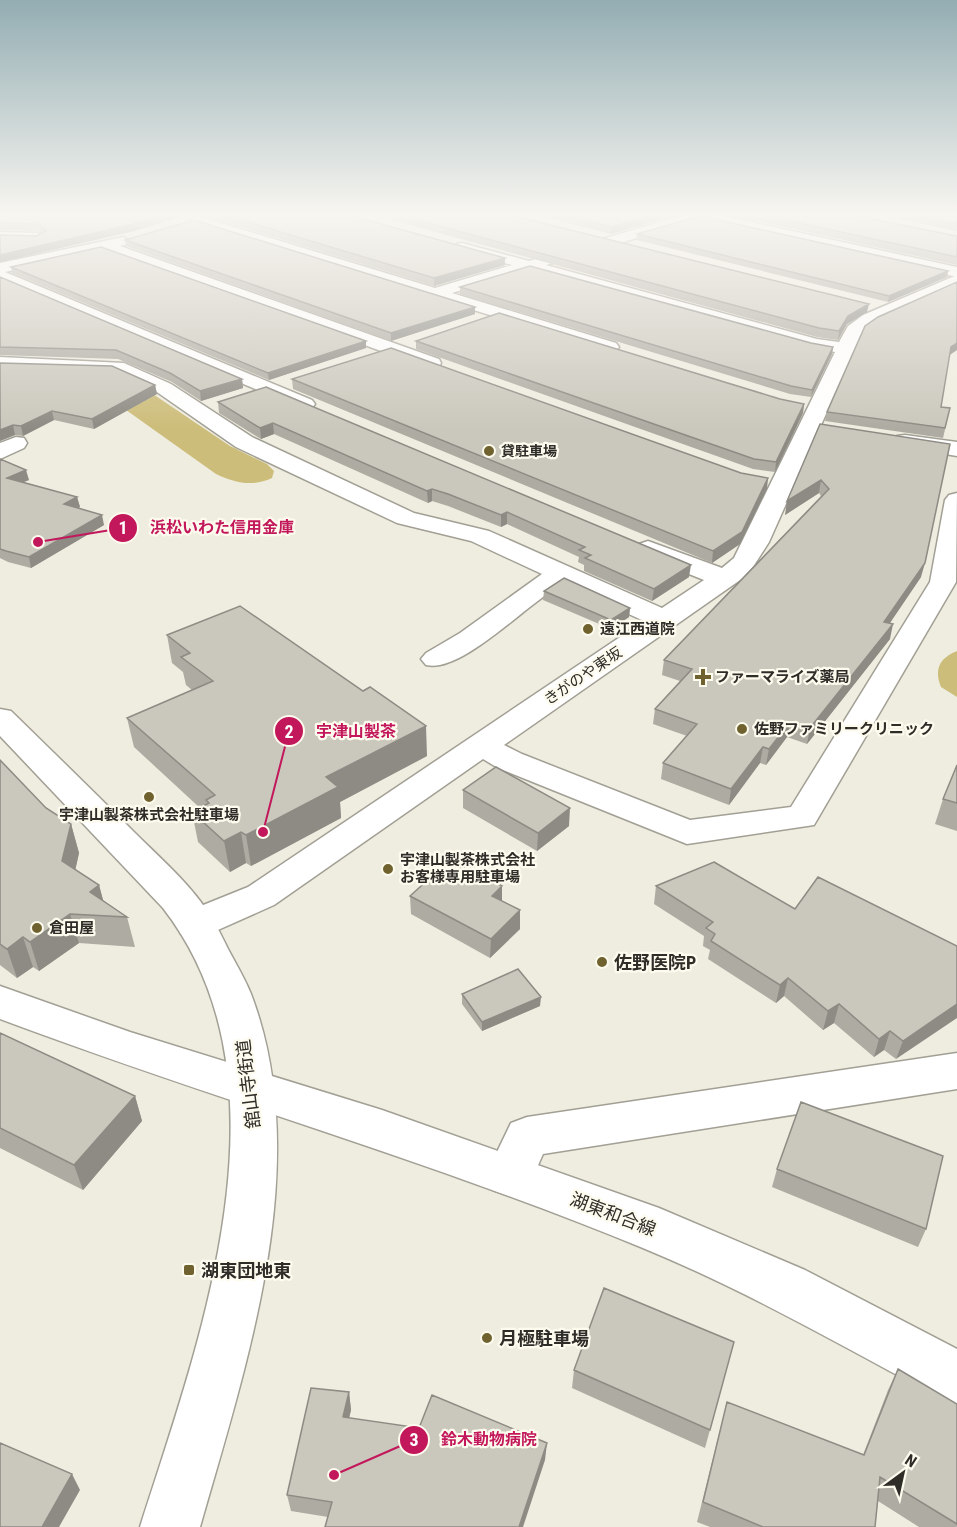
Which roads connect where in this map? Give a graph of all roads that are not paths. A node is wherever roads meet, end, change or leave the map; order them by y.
1 (27, 286) edge
2 (218, 286) edge
3 (414, 286) edge
4 (459, 286) edge
5 (604, 286) edge
6 (953, 292) edge
7 (436, 293) junction
8 (501, 314) junction
9 (468, 324) edge
10 (425, 338) edge
11 (844, 348) junction
12 (392, 349) junction
13 (626, 352) edge
14 (359, 360) edge
15 (0, 363) edge
16 (448, 369) edge
17 (292, 382) edge
18 (269, 389) junction
19 (248, 396) edge
20 (226, 403) edge
21 (198, 411) junction
22 (322, 412) edge
23 (888, 439) edge
24 (957, 449) edge
25 (957, 500) edge
26 (635, 543) edge
27 (562, 574) junction
28 (725, 579) junction
29 (665, 620) junction
30 (436, 659) dead end
31 (0, 718) edge
32 (482, 745) junction
33 (195, 924) junction
34 (0, 1002) edge
35 (957, 1071) edge
36 (252, 1088) junction
37 (510, 1175) junction
38 (957, 1378) edge
39 (170, 1527) edge

1 - 18 street
2 - 12 street
3 - 7 street
4 - 7 street
5 - 11 street
6 - 11 street, きがのや東坂
7 - 8 street
8 - 9 street
8 - 13 street
10 - 12 street
11 - 28 street, きがのや東坂
12 - 14 street
12 - 16 street
15 - 21 street
17 - 18 street
18 - 19 street
18 - 22 street
20 - 21 street
21 - 27 street
23 - 24 street
25 - 32 street
26 - 28 street
27 - 29 street
27 - 30 street
28 - 29 street, きがのや東坂
29 - 32 street, きがのや東坂
31 - 33 street, 舘山寺街道
32 - 33 street, きがのや東坂
33 - 36 street, 舘山寺街道
34 - 36 street, 湖東和合線
35 - 37 street
36 - 37 street, 湖東和合線
36 - 39 street, 舘山寺街道
37 - 38 street, 湖東和合線

